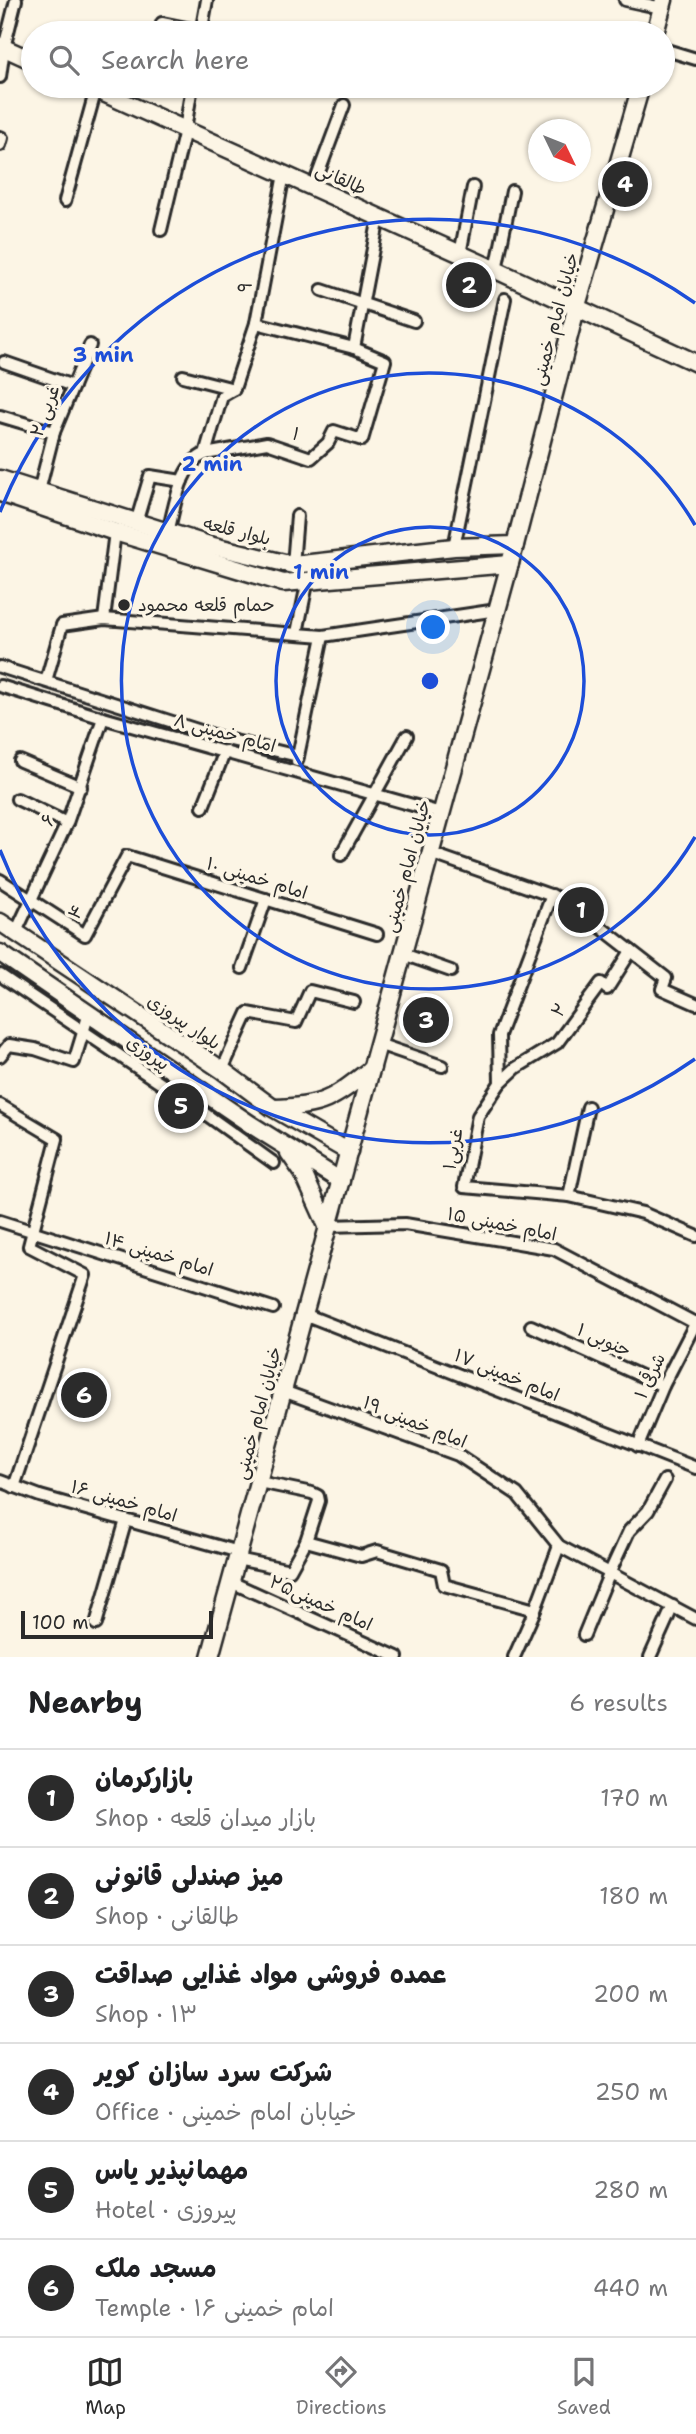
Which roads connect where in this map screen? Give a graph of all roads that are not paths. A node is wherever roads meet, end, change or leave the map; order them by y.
1 (16, 0) edge
2 (207, 0) edge
3 (625, 0) edge
4 (663, 4) edge
5 (205, 21) edge
6 (658, 21) edge
7 (2, 47) edge
8 (675, 53) edge
9 (21, 56) edge
10 (696, 59) edge
11 (0, 77) edge
12 (89, 98) edge
13 (116, 98) edge
14 (190, 98) edge
15 (638, 98) edge
16 (344, 105) dead end
17 (185, 130) junction
18 (0, 137) edge
19 (0, 145) edge
20 (284, 174) junction
21 (313, 187) junction
22 (473, 187) dead end
23 (512, 191) dead end
24 (65, 201) dead end
25 (379, 217) junction
26 (161, 230) dead end
27 (460, 254) junction
28 (496, 270) junction
29 (322, 290) dead end
30 (505, 299) dead end
31 (364, 304) junction
32 (576, 309) junction
33 (414, 321) dead end
34 (256, 323) junction
35 (90, 345) dead end
36 (355, 348) junction
37 (4, 362) dead end
38 (696, 363) edge
39 (183, 376) dead end
40 (73, 386) junction
41 (234, 389) junction
42 (0, 416) edge
43 (54, 432) junction
44 (205, 454) junction
45 (0, 479) edge
46 (182, 481) junction
47 (39, 491) junction
48 (0, 493) edge
49 (297, 516) dead end
50 (136, 523) junction
51 (115, 532) junction
52 (168, 532) junction
53 (515, 545) junction
54 (454, 547) junction
55 (510, 564) junction
56 (293, 565) junction
57 (308, 579) junction
58 (497, 610) junction
59 (104, 619) junction
60 (297, 633) junction
61 (323, 636) junction
62 (0, 667) edge
63 (46, 681) junction
64 (0, 686) edge
65 (103, 718) junction
66 (407, 736) dead end
67 (225, 751) junction
68 (298, 756) junction
69 (20, 761) dead end
70 (295, 771) junction
71 (81, 787) junction
72 (374, 794) junction
73 (17, 799) dead end
74 (203, 807) dead end
75 (441, 813) junction
76 (67, 823) junction
77 (430, 853) junction
78 (341, 855) dead end
79 (127, 856) joint
80 (0, 880) edge
81 (552, 895) junction
82 (266, 899) junction
83 (32, 901) junction
84 (0, 922) edge
85 (16, 932) junction
86 (377, 934) dead end
87 (631, 951) junction
88 (403, 954) junction
89 (0, 955) edge
90 (242, 968) dead end
91 (451, 971) dead end
92 (0, 975) edge
93 (354, 1002) dead end
94 (696, 1004) edge
95 (89, 1013) junction
96 (82, 1030) junction
97 (378, 1044) junction
98 (0, 1056) edge
99 (442, 1066) dead end
100 (372, 1068) junction
101 (222, 1070) junction
102 (500, 1083) junction
103 (0, 1105) edge
104 (269, 1105) junction
105 (588, 1107) dead end
106 (250, 1124) junction
107 (280, 1143) junction
108 (349, 1152) junction
109 (274, 1163) dead end
110 (341, 1181) junction
111 (569, 1196) junction
112 (0, 1221) edge
113 (327, 1226) junction
114 (34, 1234) junction
115 (696, 1236) edge
116 (273, 1308) dead end
117 (304, 1314) junction
118 (696, 1322) edge
119 (531, 1326) dead end
120 (663, 1386) junction
121 (283, 1391) junction
122 (638, 1446) junction
123 (696, 1468) edge
124 (665, 1479) dead end
125 (0, 1481) edge
126 (259, 1482) junction
127 (14, 1487) junction
128 (126, 1520) junction
129 (306, 1541) junction
130 (559, 1546) junction
131 (238, 1555) junction
132 (610, 1572) junction
133 (231, 1582) junction
134 (673, 1606) junction
135 (535, 1610) junction
136 (696, 1619) edge
137 (96, 1624) dead end
138 (584, 1635) dead end
139 (210, 1657) edge
140 (397, 1657) edge
141 (514, 1657) edge
142 (650, 1657) edge

1 - 7 street
2 - 5 street
3 - 4 street
4 - 6 main road
7 - 9 main road
7 - 11 street
8 - 10 street
12 - 24 street
13 - 17 main road, طالقانی
14 - 17 street
15 - 32 main road, خیابان امام خمینی
16 - 21 street
17 - 20 main road, طالقانی
17 - 26 street
18 - 19 street
20 - 21 main road, طالقانی
20 - 34 street, ۹
21 - 25 main road, طالقانی
22 - 27 street
23 - 28 street
25 - 27 main road, طالقانی
25 - 31 street
27 - 28 main road, طالقانی
28 - 32 main road, طالقانی
29 - 31 street
30 - 54 street
31 - 33 street
31 - 36 street
32 - 38 main road, طالقانی
32 - 53 main road, خیابان امام خمینی
34 - 36 street
34 - 41 street, ۹
35 - 40 street, ۲ غربی
36 - 44 street, ۱
37 - 40 street
39 - 41 street
40 - 43 street, ۲ غربی
41 - 44 street
42 - 43 street
43 - 47 street, ۲ غربی
44 - 46 street
45 - 47 main road, بلوار قلعه
46 - 50 street
46 - 52 street
47 - 50 main road, بلوار قلعه
48 - 51 main road, بلوار قلعه
49 - 56 street
50 - 52 main road, بلوار قلعه
51 - 57 main road, بلوار قلعه
51 - 59 street
52 - 56 main road, بلوار قلعه
53 - 54 main road, بلوار قلعه
53 - 55 main road, خیابان امام خمینی
54 - 56 main road, بلوار قلعه
55 - 57 main road, بلوار قلعه
55 - 58 main road, خیابان امام خمینی
57 - 60 street
58 - 61 street
58 - 75 main road, خیابان امام خمینی
59 - 60 street
59 - 63 street
60 - 61 street
61 - 68 street
62 - 63 street
63 - 68 street
64 - 65 street, امام خمینی ۸
65 - 67 street, امام خمینی ۸
65 - 71 street, ۶
66 - 72 street
67 - 70 street, امام خمینی ۸
67 - 74 street
68 - 70 street
69 - 71 street
70 - 72 street, امام خمینی ۸
71 - 76 street, ۶
72 - 75 street, امام خمینی ۸
72 - 78 street
73 - 76 street
75 - 77 main road, خیابان امام خمینی
76 - 83 street, ۶
77 - 81 street
77 - 88 main road, خیابان امام خمینی
79 - 82 street, امام خمینی ۱۰
79 - 83 street, ۴
80 - 83 street
81 - 87 street
81 - 102 street
82 - 86 street, امام خمینی ۱۰
82 - 90 street
83 - 85 street, ۶
84 - 85 main road, بلوار پیروزی
85 - 101 main road, بلوار پیروزی
87 - 94 street
87 - 102 street, ۲
88 - 91 street
88 - 97 main road, خیابان امام خمینی
89 - 95 main road
92 - 96 street, پیروزی
93 - 101 street
95 - 96 street
95 - 106 main road
96 - 98 street
96 - 109 street, پیروزی
97 - 99 street
97 - 100 main road, خیابان امام خمینی
100 - 104 main road
100 - 108 main road, خیابان امام خمینی
101 - 104 main road, بلوار پیروزی
102 - 111 street, غربی۱
103 - 114 street
104 - 106 main road
104 - 108 main road, بلوار پیروزی
105 - 111 street
106 - 107 main road
107 - 110 main road
107 - 113 main road
108 - 110 main road, خیابان امام خمینی
110 - 113 main road, خیابان امام خمینی
111 - 115 street, غربی۱
112 - 114 street, امام خمینی ۱۴
113 - 117 main road, خیابان امام خمینی
113 - 118 street, امام خمینی ۱۵
114 - 116 street, امام خمینی ۱۴
114 - 127 street
117 - 121 main road, خیابان امام خمینی
117 - 122 street, امام خمینی ۱۷
118 - 120 street, ۱ شرقی
119 - 120 street, ۱ جنوبی
120 - 122 street, ۱ شرقی
121 - 126 main road, خیابان امام خمینی
121 - 130 street, امام خمینی ۱۹
122 - 123 street, امام خمینی ۱۷
124 - 132 street
125 - 127 street, امام خمینی ۱۶
126 - 129 street
126 - 131 main road, خیابان امام خمینی
127 - 128 street, امام خمینی ۱۶
128 - 131 street, امام خمینی ۱۶
128 - 137 street
129 - 131 street, امام خمینی ۱۶
129 - 135 street
130 - 132 street, امام خمینی ۱۹
130 - 135 street
131 - 133 main road, خیابان امام خمینی
132 - 134 street, امام خمینی ۱۹
132 - 138 street
133 - 139 main road, خیابان امام خمینی
133 - 140 street, امام خمینی۲۵
134 - 136 street, امام خمینی ۱۹
134 - 142 street
135 - 141 street

